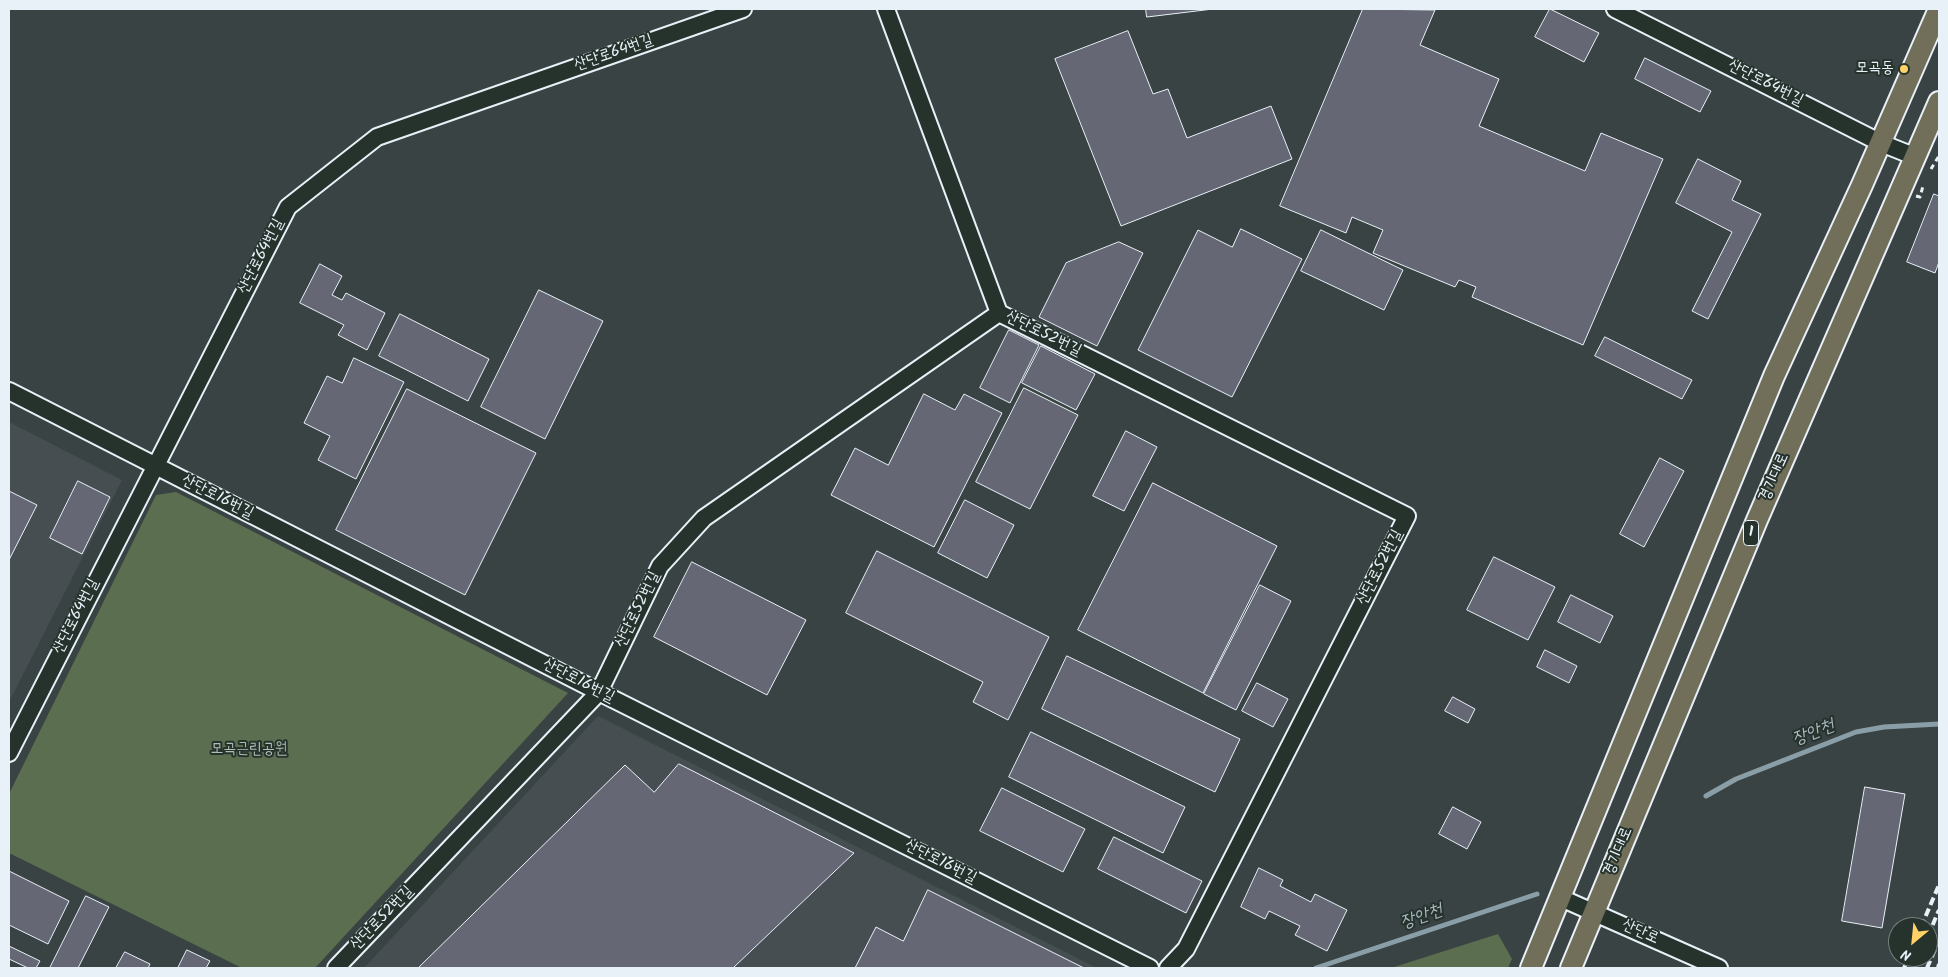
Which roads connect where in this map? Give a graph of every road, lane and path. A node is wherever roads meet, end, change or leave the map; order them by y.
1 (743, 9) edge
2 (886, 9) edge
3 (1616, 9) edge
4 (1939, 9) edge
5 (1939, 102) edge
6 (1881, 142) junction
7 (1916, 157) junction
8 (999, 313) junction
9 (9, 391) edge
10 (154, 466) junction
11 (599, 692) junction
12 (9, 753) edge
13 (1561, 898) junction
14 (1594, 912) junction
15 (336, 968) edge
16 (1150, 968) edge
17 (1168, 968) edge
18 (1531, 968) edge
19 (1571, 968) edge
20 (1719, 968) edge

1 - 10 street, 산단로64번길
2 - 8 street, 산단로52번길
3 - 6 street, 산단로64번길
4 - 6 main road
5 - 7 main road, 경기대로 / 1
6 - 7 street, 산단로64번길
6 - 13 main road
7 - 14 main road, 경기대로 / 1
8 - 11 street, 산단로52번길
8 - 17 street, 산단로52번길
9 - 10 street, 산단로16번길
10 - 11 street, 산단로16번길
10 - 12 street, 산단로64번길
11 - 15 street, 산단로52번길
11 - 16 street, 산단로16번길
13 - 14 street, 산단로
13 - 18 main road
14 - 19 main road, 경기대로 / 1
14 - 20 street, 산단로

